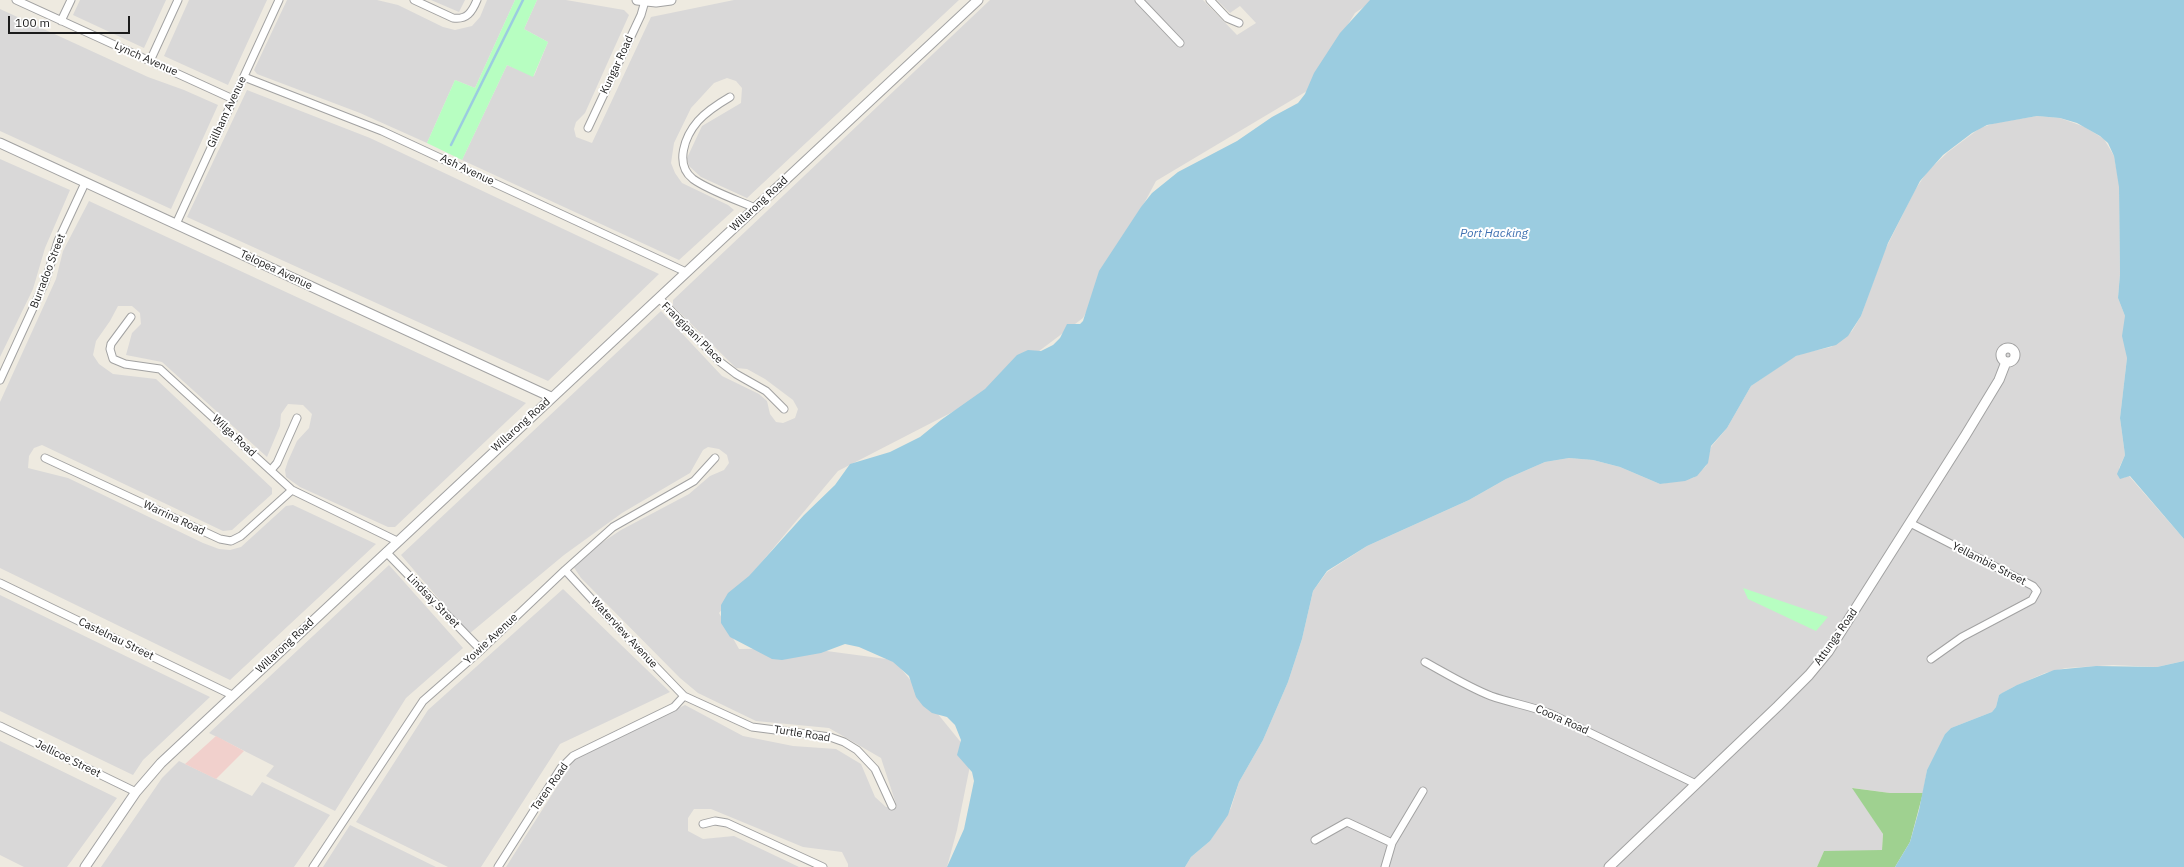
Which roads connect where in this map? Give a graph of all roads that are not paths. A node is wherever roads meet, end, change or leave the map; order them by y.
1 (16, 0) edge
2 (71, 0) edge
3 (178, 0) edge
4 (279, 0) edge
5 (414, 0) edge
6 (477, 0) edge
7 (671, 0) edge
8 (978, 0) edge
9 (1139, 0) edge
10 (1210, 0) edge
11 (641, 1) edge
12 (61, 21) junction
13 (1239, 23) dead end
14 (1180, 43) dead end
15 (150, 61) junction
16 (244, 77) junction
17 (730, 97) dead end
18 (234, 99) junction
19 (588, 128) dead end
20 (0, 143) edge
21 (85, 183) junction
22 (754, 208) junction
23 (176, 224) junction
24 (686, 272) junction
25 (659, 298) junction
26 (131, 318) dead end
27 (2006, 362) dead end
28 (0, 380) edge
29 (551, 397) junction
30 (784, 409) dead end
31 (297, 418) dead end
32 (45, 458) dead end
33 (715, 458) dead end
34 (271, 470) junction
35 (292, 490) junction
36 (1910, 524) junction
37 (397, 541) junction
38 (386, 552) junction
39 (565, 570) junction
40 (0, 583) edge
41 (481, 650) junction
42 (1931, 659) dead end
43 (1425, 662) dead end
44 (232, 695) junction
45 (684, 696) junction
46 (0, 726) edge
47 (1696, 784) junction
48 (1423, 791) dead end
49 (136, 792) junction
50 (892, 806) dead end
51 (703, 824) dead end
52 (1315, 840) dead end
53 (1392, 843) junction
54 (85, 867) edge
55 (314, 867) edge
56 (498, 867) edge
57 (823, 867) edge
58 (1385, 867) edge
59 (1609, 867) edge

1 - 12 street, Lynch Avenue
2 - 12 street
3 - 15 street
4 - 16 street, Gillham Avenue
5 - 6 street
7 - 11 street
8 - 22 street, Willarong Road
9 - 14 street
10 - 13 street
11 - 19 street, Kungar Road
12 - 15 street, Lynch Avenue
15 - 18 street, Lynch Avenue
16 - 18 street, Gillham Avenue
16 - 24 street, Ash Avenue
17 - 22 street
18 - 23 street, Gillham Avenue
20 - 21 street, Telopea Avenue
21 - 23 street, Telopea Avenue
21 - 28 street, Burradoo Street
22 - 24 street, Willarong Road
23 - 29 street, Telopea Avenue
24 - 25 street, Willarong Road
25 - 29 street, Willarong Road
25 - 30 street, Frangipani Place
26 - 34 street, Wilga Road
27 - 36 street, Attunga Road
29 - 37 street, Willarong Road
31 - 34 street
32 - 35 street, Warrina Road
33 - 39 street, Yowie Avenue
34 - 35 street, Wilga Road
35 - 37 street, Wilga Road
36 - 42 street, Yellambie Street
36 - 47 street, Attunga Road
37 - 38 street, Willarong Road
38 - 41 street, Lindsay Street
38 - 44 street, Willarong Road
39 - 41 street, Yowie Avenue
39 - 45 street, Waterview Avenue
40 - 44 street, Castelnau Street
41 - 55 street, Yowie Avenue
43 - 47 street, Coora Road
44 - 49 street, Willarong Road
45 - 50 street, Turtle Road
45 - 56 street, Taren Road
46 - 49 street, Jellicoe Street
47 - 59 street, Attunga Road
48 - 53 street
49 - 54 street, Willarong Road
51 - 57 street
52 - 53 street
53 - 58 street

